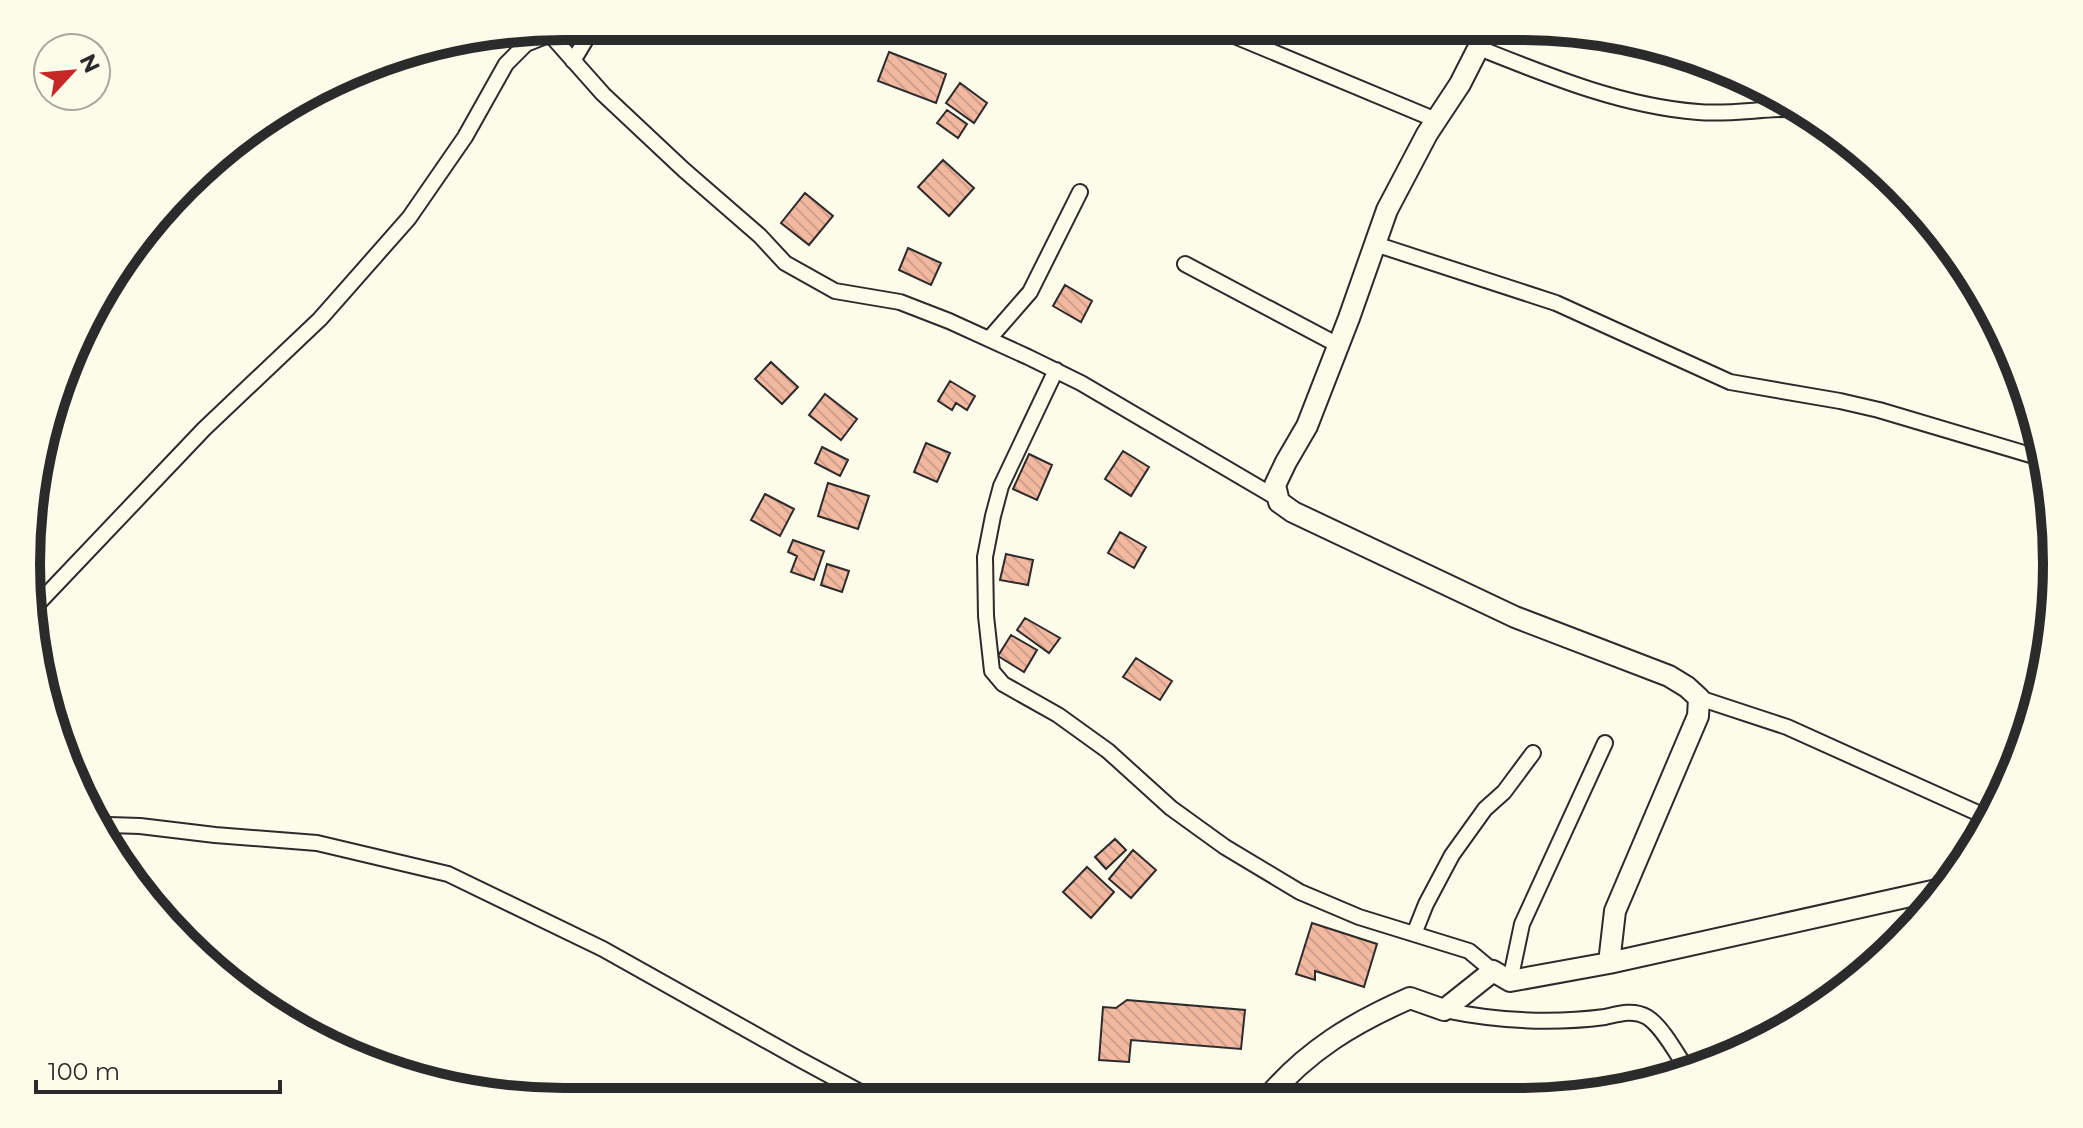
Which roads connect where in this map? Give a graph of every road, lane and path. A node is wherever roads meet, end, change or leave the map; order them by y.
1 (555, 40) edge
2 (586, 40) edge
3 (1244, 40) edge
4 (1483, 40) edge
5 (532, 41) edge
6 (1479, 48) junction
7 (573, 61) junction
8 (1780, 110) edge
9 (1436, 120) junction
10 (1080, 192) dead end
11 (1375, 244) junction
12 (1185, 264) dead end
13 (989, 339) junction
14 (1338, 345) junction
15 (1056, 370) junction
16 (2031, 455) edge
17 (1277, 498) junction
18 (41, 600) edge
19 (1699, 698) junction
20 (1605, 743) dead end
21 (1533, 753) dead end
22 (1979, 814) edge
23 (109, 825) edge
24 (1927, 892) edge
25 (1414, 934) junction
26 (1609, 963) junction
27 (1501, 976) junction
28 (1444, 1010) junction
29 (1682, 1062) edge
30 (853, 1088) edge
31 (1277, 1088) edge

1 - 7 street
2 - 7 street
3 - 9 street
4 - 6 street
5 - 18 street
6 - 8 street
6 - 9 street
7 - 13 street
9 - 11 street
10 - 13 street
11 - 14 street
11 - 16 street
12 - 14 street
13 - 15 street
14 - 17 street
15 - 17 street
15 - 25 street
17 - 19 street
19 - 22 street
19 - 26 street
20 - 27 street
21 - 25 street
23 - 30 street
24 - 26 street
25 - 27 street
26 - 27 street
27 - 28 street
28 - 29 street
28 - 31 street

